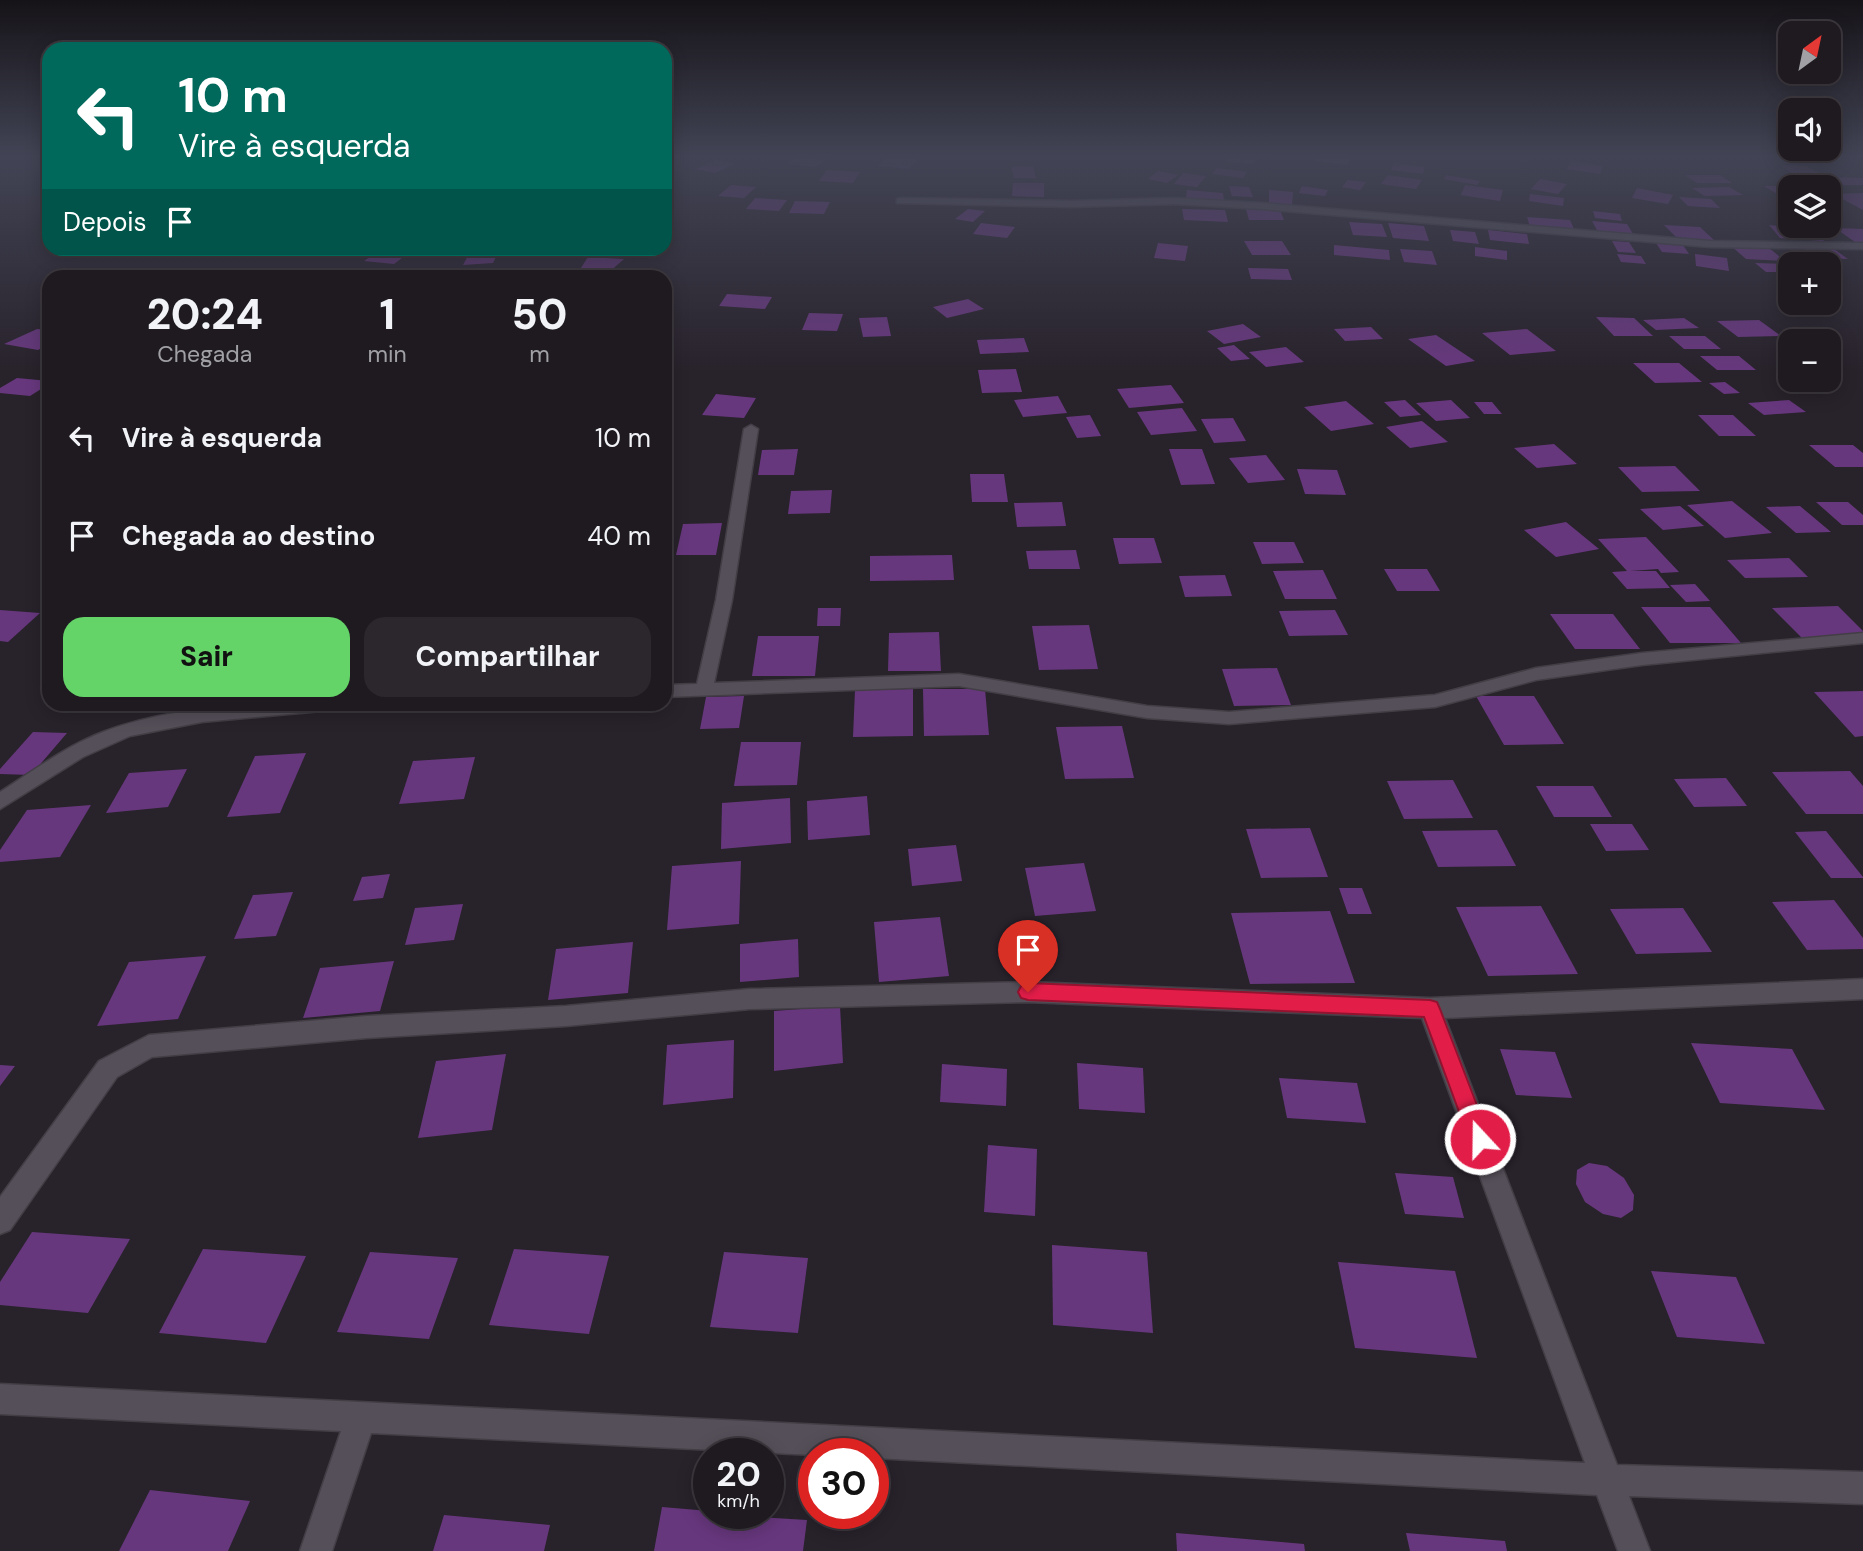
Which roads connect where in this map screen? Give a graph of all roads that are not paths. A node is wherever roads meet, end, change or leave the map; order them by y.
1 (1510, 227) edge
2 (1863, 246) edge
3 (751, 429) dead end
4 (1863, 638) edge
5 (704, 690) junction
6 (672, 691) edge
7 (259, 711) edge
8 (0, 802) edge
9 (1863, 989) edge
10 (1430, 1009) junction
11 (0, 1220) edge
12 (0, 1399) edge
13 (361, 1417) junction
14 (1608, 1480) junction
15 (1863, 1488) edge
16 (316, 1551) edge
17 (1634, 1551) edge

1 - 2 street
3 - 5 street
4 - 5 street
5 - 6 street
7 - 8 street
9 - 10 street
10 - 11 street
10 - 14 street
12 - 13 street
13 - 14 street
13 - 16 street
14 - 15 street
14 - 17 street

